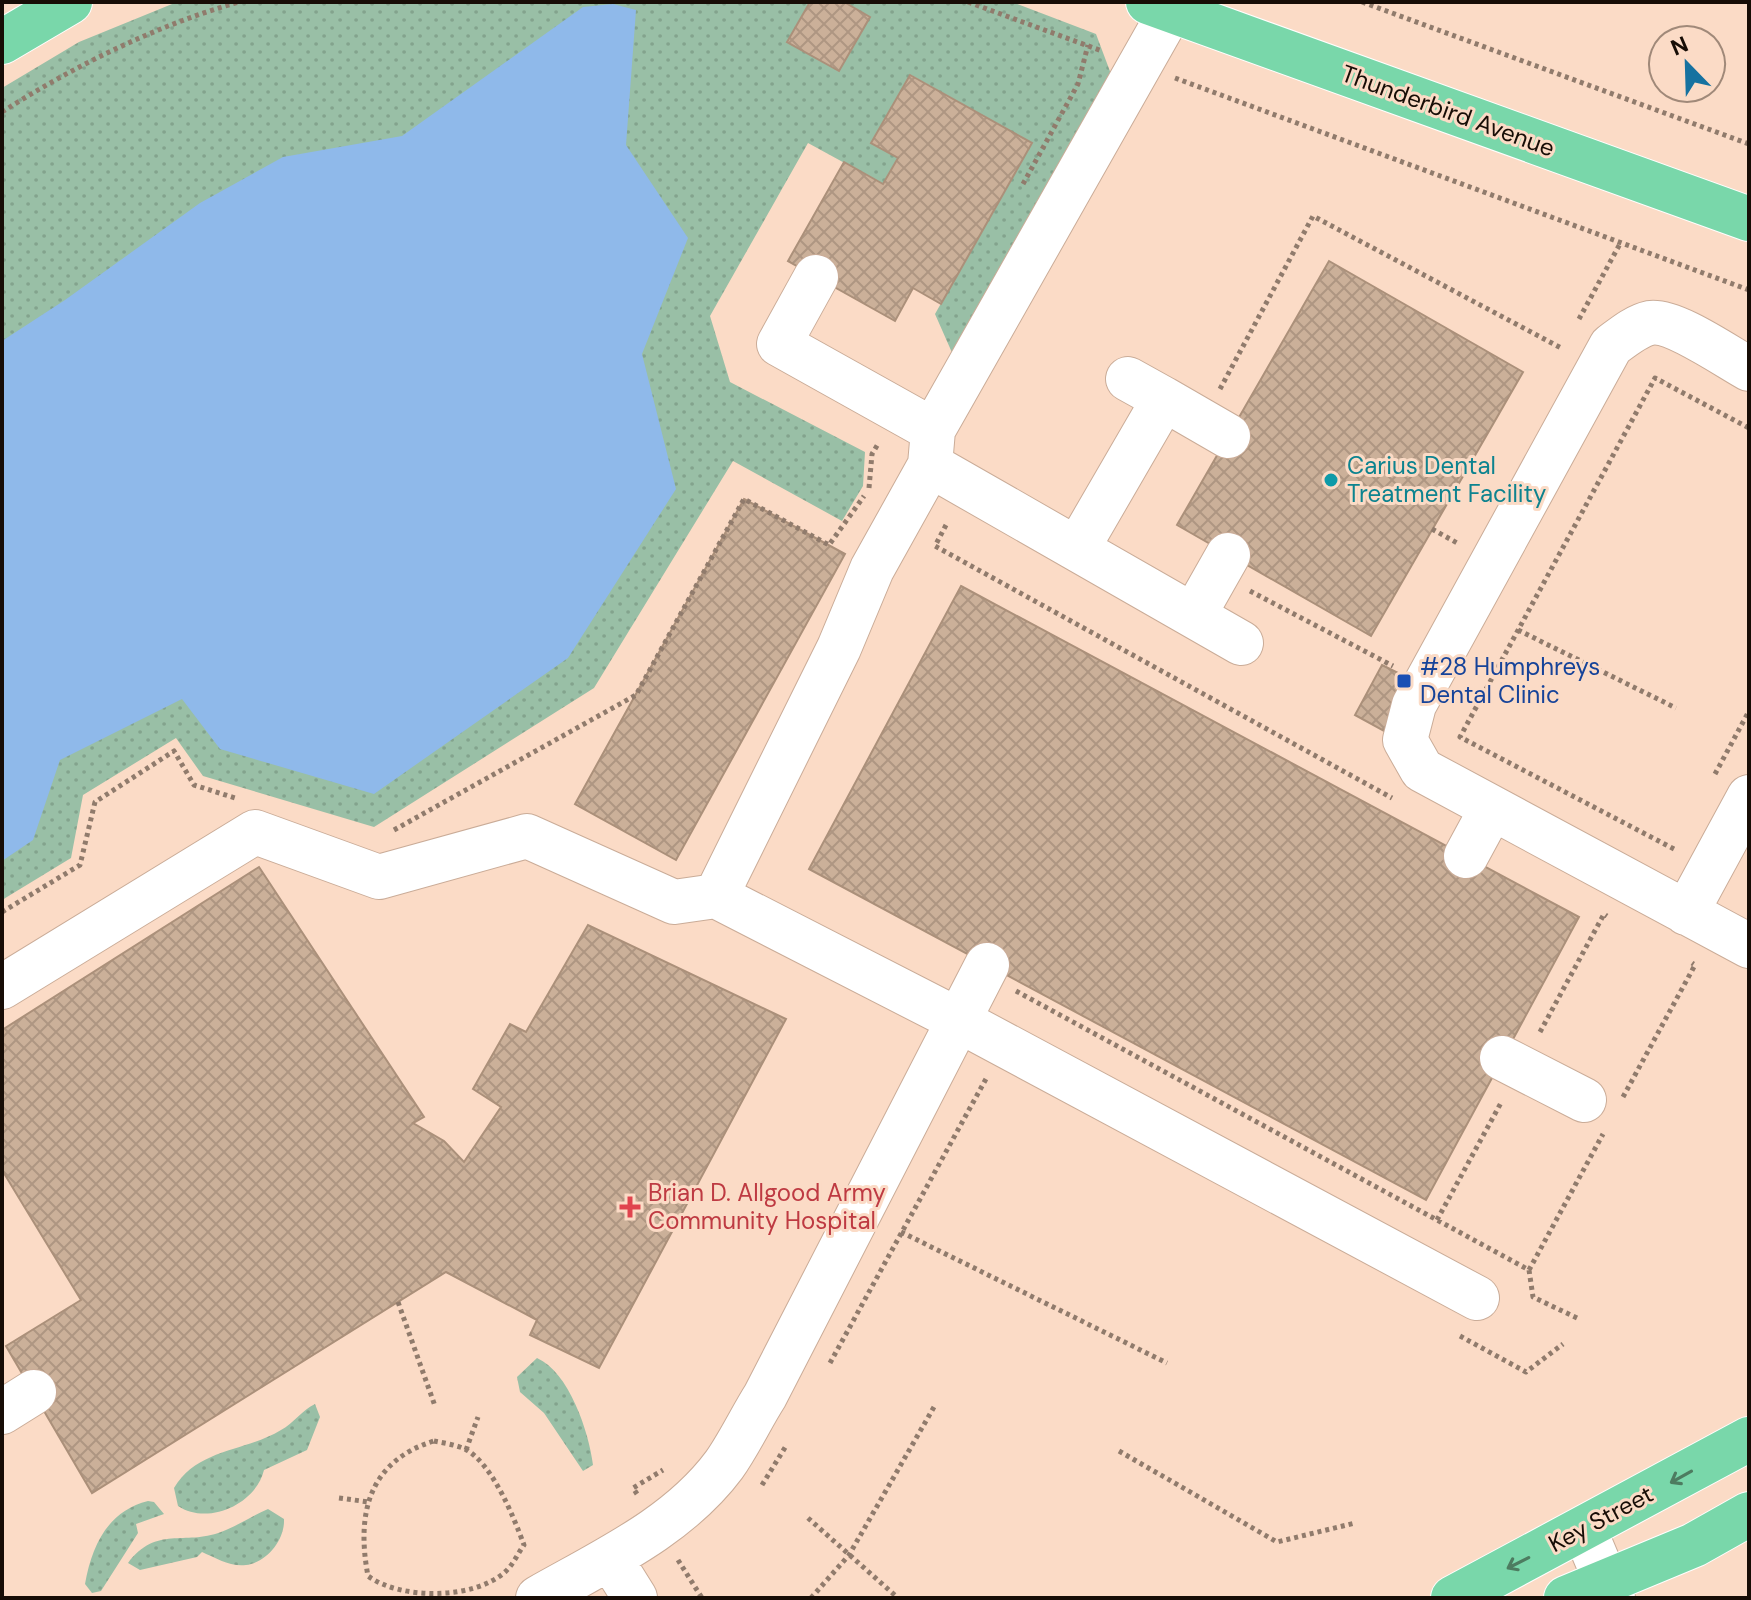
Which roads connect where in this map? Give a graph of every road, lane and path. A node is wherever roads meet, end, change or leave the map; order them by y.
1 (70, 2) edge
2 (239, 2) edge
3 (968, 2) edge
4 (1362, 2) edge
5 (1159, 7) edge
6 (2, 42) edge
7 (1139, 67) junction
8 (2, 112) edge
9 (1749, 144) edge
10 (1749, 219) edge
11 (1621, 242) junction
12 (816, 277) dead end
13 (1749, 290) edge
14 (1578, 322) dead end
15 (1571, 336) dead end
16 (1563, 349) junction
17 (1556, 363) dead end
18 (1749, 369) edge
19 (1216, 428) joint
20 (1749, 428) edge
21 (932, 447) junction
22 (967, 486) junction
23 (869, 489) dead end
24 (1466, 530) dead end
25 (1077, 549) junction
26 (1451, 557) dead end
27 (1223, 564) joint
28 (1194, 615) junction
29 (1518, 630) junction
30 (1241, 643) dead end
31 (1400, 653) dead end
32 (1676, 708) dead end
33 (1749, 711) edge
34 (1730, 789) edge
35 (238, 799) dead end
36 (1404, 805) dead end
37 (1492, 808) junction
38 (383, 836) dead end
39 (1680, 838) dead end
40 (1466, 856) dead end
41 (716, 896) junction
42 (1591, 907) dead end
43 (2, 912) edge
44 (1686, 913) junction
45 (1604, 914) dead end
46 (1749, 946) edge
47 (985, 968) joint
48 (2, 987) edge
49 (958, 1020) junction
50 (1502, 1058) dead end
51 (1584, 1100) dead end
52 (901, 1232) dead end
53 (1477, 1298) dead end
54 (398, 1302) dead end
55 (1577, 1318) dead end
56 (1563, 1344) dead end
57 (1167, 1363) dead end
58 (1526, 1372) dead end
59 (435, 1406) dead end
60 (934, 1407) dead end
61 (478, 1417) dead end
62 (1749, 1439) edge
63 (466, 1450) junction
64 (1119, 1451) dead end
65 (339, 1498) dead end
66 (369, 1502) junction
67 (1749, 1514) edge
68 (808, 1518) dead end
69 (1355, 1523) dead end
70 (1584, 1529) junction
71 (849, 1555) junction
72 (610, 1558) junction
73 (1610, 1590) edge
74 (553, 1594) edge
75 (635, 1598) edge
76 (811, 1598) edge
77 (898, 1598) edge
78 (1453, 1598) edge
79 (1566, 1598) edge

1 - 6 main road
2 - 8 path
3 - 7 path
4 - 9 path
5 - 7 street
5 - 10 main road, Thunderbird Avenue
7 - 11 path
7 - 21 street
11 - 13 path
11 - 14 path
12 - 21 street
15 - 16 path
16 - 17 path
16 - 19 path
18 - 37 street
19 - 25 street
20 - 29 path
21 - 22 street
21 - 41 street
22 - 25 street
22 - 36 path
23 - 38 path
24 - 26 path
25 - 28 street
27 - 28 street
27 - 31 path
28 - 30 street
29 - 32 path
29 - 39 path
33 - 34 path
34 - 44 street
35 - 43 path
37 - 40 street
37 - 44 street
41 - 48 street
41 - 49 street
42 - 45 path
44 - 46 street
47 - 49 street
47 - 55 path
49 - 53 street
49 - 72 street
50 - 51 street
52 - 57 path
54 - 59 path
56 - 58 path
60 - 71 path
61 - 63 path
62 -> 70 main road, Key Street
63 - 66 path
63 - 66 path
64 - 69 path
65 - 66 path
67 - 73 main road
68 - 71 path
70 - 73 street
70 -> 78 main road, Key Street
71 - 76 path
71 - 77 path
72 - 74 street
72 - 75 street
73 - 79 main road

